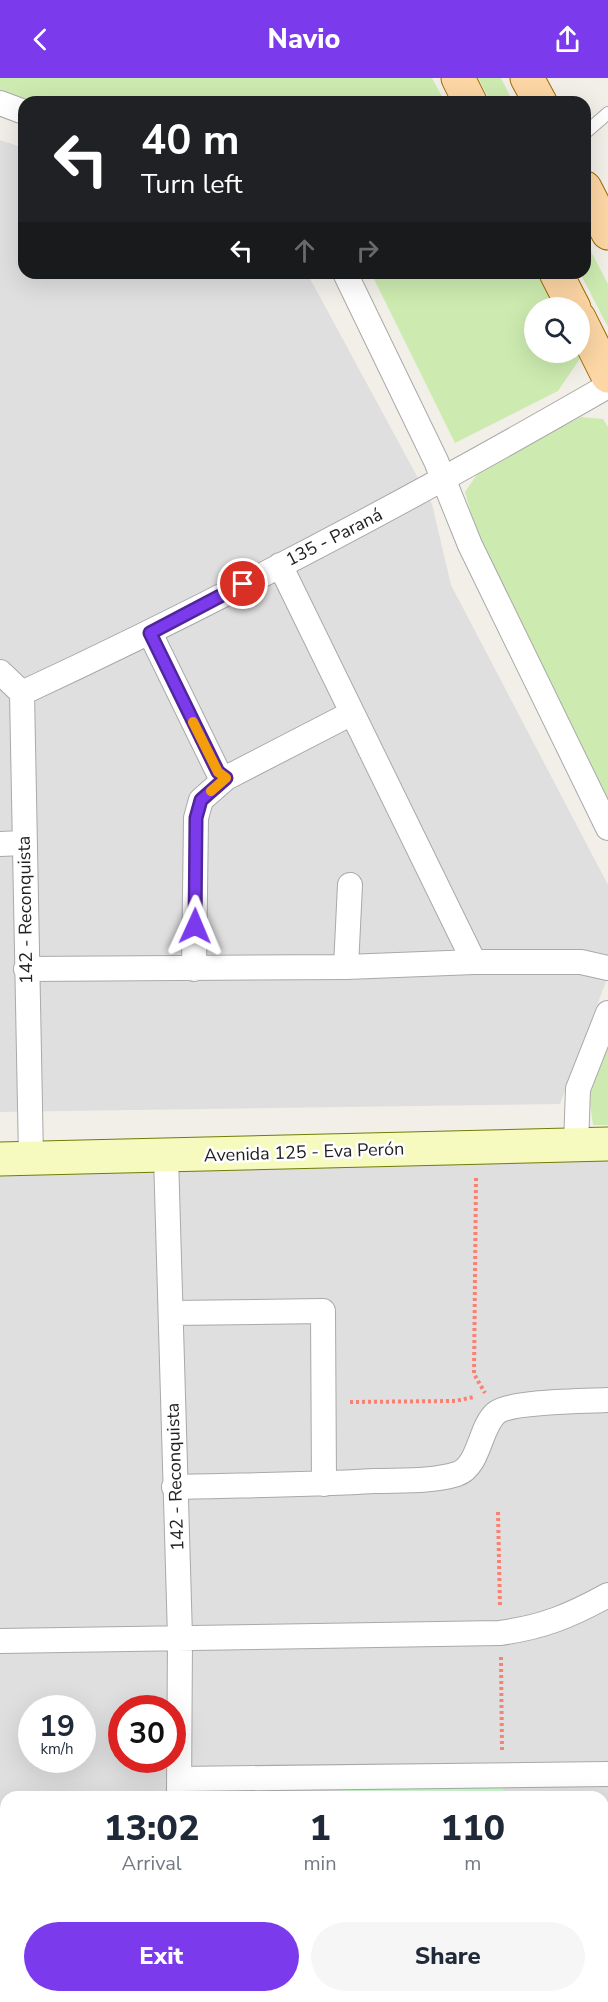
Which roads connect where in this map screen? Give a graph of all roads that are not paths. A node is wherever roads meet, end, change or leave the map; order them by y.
1 (458, 78) edge
2 (527, 78) edge
3 (467, 96) edge
4 (537, 96) edge
5 (0, 103) edge
6 (18, 110) edge
7 (608, 113) edge
8 (591, 128) edge
9 (591, 200) edge
10 (608, 233) edge
11 (348, 279) edge
12 (559, 279) edge
13 (568, 297) edge
14 (590, 340) edge
15 (608, 376) edge
16 (608, 386) edge
17 (445, 480) junction
18 (280, 565) junction
19 (150, 633) junction
20 (0, 672) edge
21 (22, 693) junction
22 (352, 713) junction
23 (226, 778) junction
24 (608, 828) edge
25 (12, 843) edge
26 (350, 885) dead end
27 (474, 962) junction
28 (346, 968) junction
29 (608, 968) edge
30 (26, 969) junction
31 (194, 969) junction
32 (608, 1013) edge
33 (608, 1144) edge
34 (576, 1145) junction
35 (166, 1156) junction
36 (15, 1158) edge
37 (171, 1313) junction
38 (608, 1400) edge
39 (324, 1484) junction
40 (174, 1486) junction
41 (608, 1595) edge
42 (180, 1637) junction
43 (0, 1641) edge
44 (608, 1774) edge
45 (179, 1788) edge
46 (341, 1788) edge

1 - 3 main road
2 - 4 main road
5 - 6 street
7 - 8 lane
9 - 10 main road
11 - 17 street
12 - 13 main road
14 - 15 main road
16 - 17 street, 135 - Paraná
17 - 18 street, 135 - Paraná
17 - 24 street
18 - 19 street, 135 - Paraná
18 - 22 street
19 - 21 street, 135 - Paraná
19 - 23 street
20 - 21 street
21 - 25 street, 142 - Reconquista
22 - 23 street
22 - 27 street
23 - 31 street
25 - 30 street, 142 - Reconquista
26 - 28 street
27 - 28 street
27 - 29 street
28 - 31 street
30 - 31 street
30 - 36 street, 142 - Reconquista
32 - 34 street
33 - 34 street, Avenida 125 - Eva Perón
34 - 35 street, Avenida 125 - Eva Perón
35 - 36 street, Avenida 125 - Eva Perón
35 - 37 street, 142 - Reconquista
37 - 39 street
37 - 40 street, 142 - Reconquista
38 - 39 street
39 - 40 street
40 - 42 street, 142 - Reconquista
41 - 42 street
42 - 43 street
42 - 45 street, 142 - Reconquista
44 - 46 street
45 - 46 street

